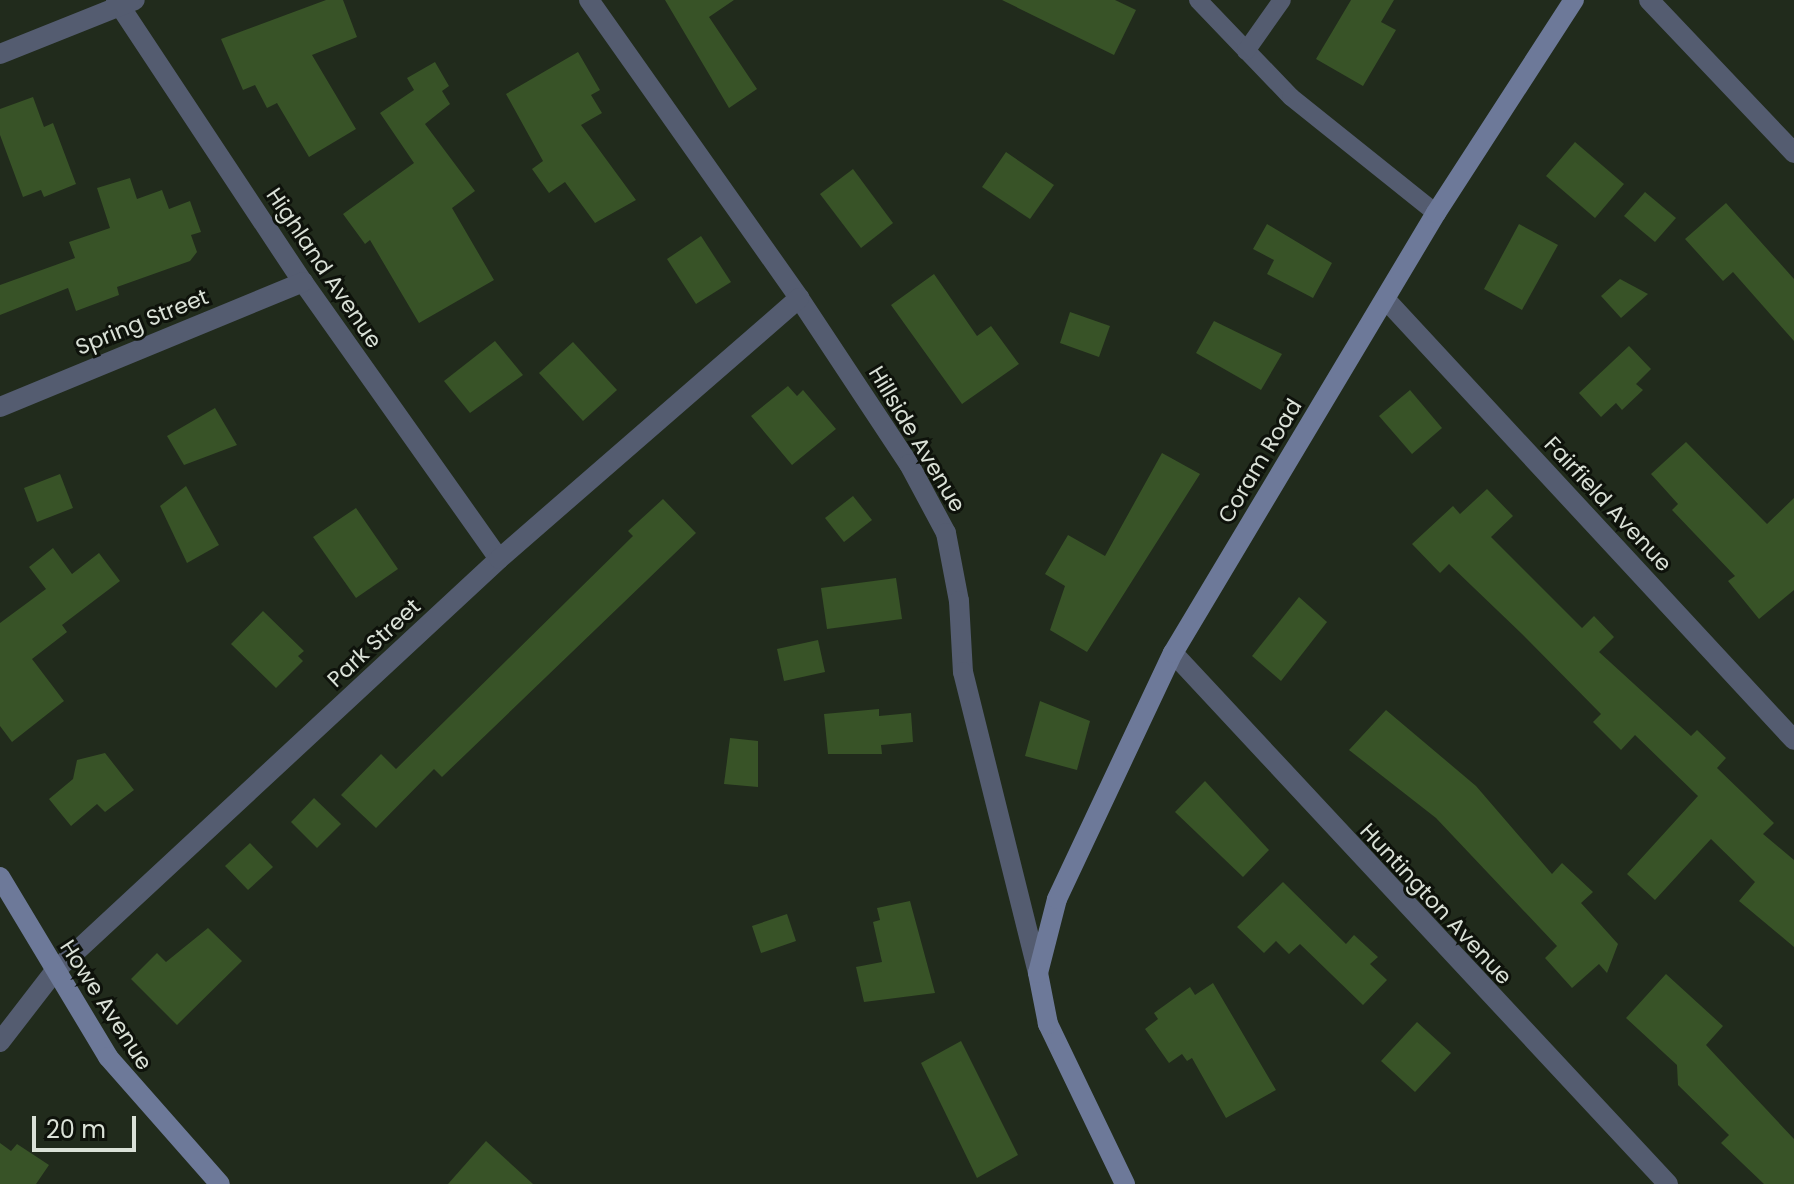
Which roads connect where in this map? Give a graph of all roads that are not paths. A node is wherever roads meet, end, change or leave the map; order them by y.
1 (589, 0) edge
2 (1198, 0) edge
3 (1282, 0) edge
4 (1574, 0) edge
5 (1649, 0) edge
6 (123, 2) edge
7 (1246, 51) junction
8 (0, 54) edge
9 (1794, 153) edge
10 (1436, 213) junction
11 (303, 282) junction
12 (799, 298) junction
13 (1388, 302) junction
14 (0, 407) edge
15 (499, 559) junction
16 (1173, 653) junction
17 (1794, 740) edge
18 (0, 877) edge
19 (54, 972) junction
20 (1038, 973) junction
21 (0, 1042) edge
22 (220, 1184) edge
23 (1125, 1184) edge
24 (1668, 1184) edge

1 - 12 street, Hillside Avenue
2 - 7 lane
3 - 7 lane
4 - 10 street, Coram Road
5 - 9 street
6 - 8 street
6 - 11 street, Highland Avenue
7 - 10 lane
10 - 13 street, Coram Road
11 - 14 street, Spring Street
11 - 15 street, Highland Avenue
12 - 15 street, Park Street
12 - 20 street, Hillside Avenue
13 - 16 street, Coram Road
13 - 17 street, Fairfield Avenue
15 - 19 street, Park Street
16 - 20 street, Coram Road
16 - 24 street, Huntington Avenue
18 - 19 street, Howe Avenue
19 - 21 street, Park Street
19 - 22 street, Howe Avenue
20 - 23 street

